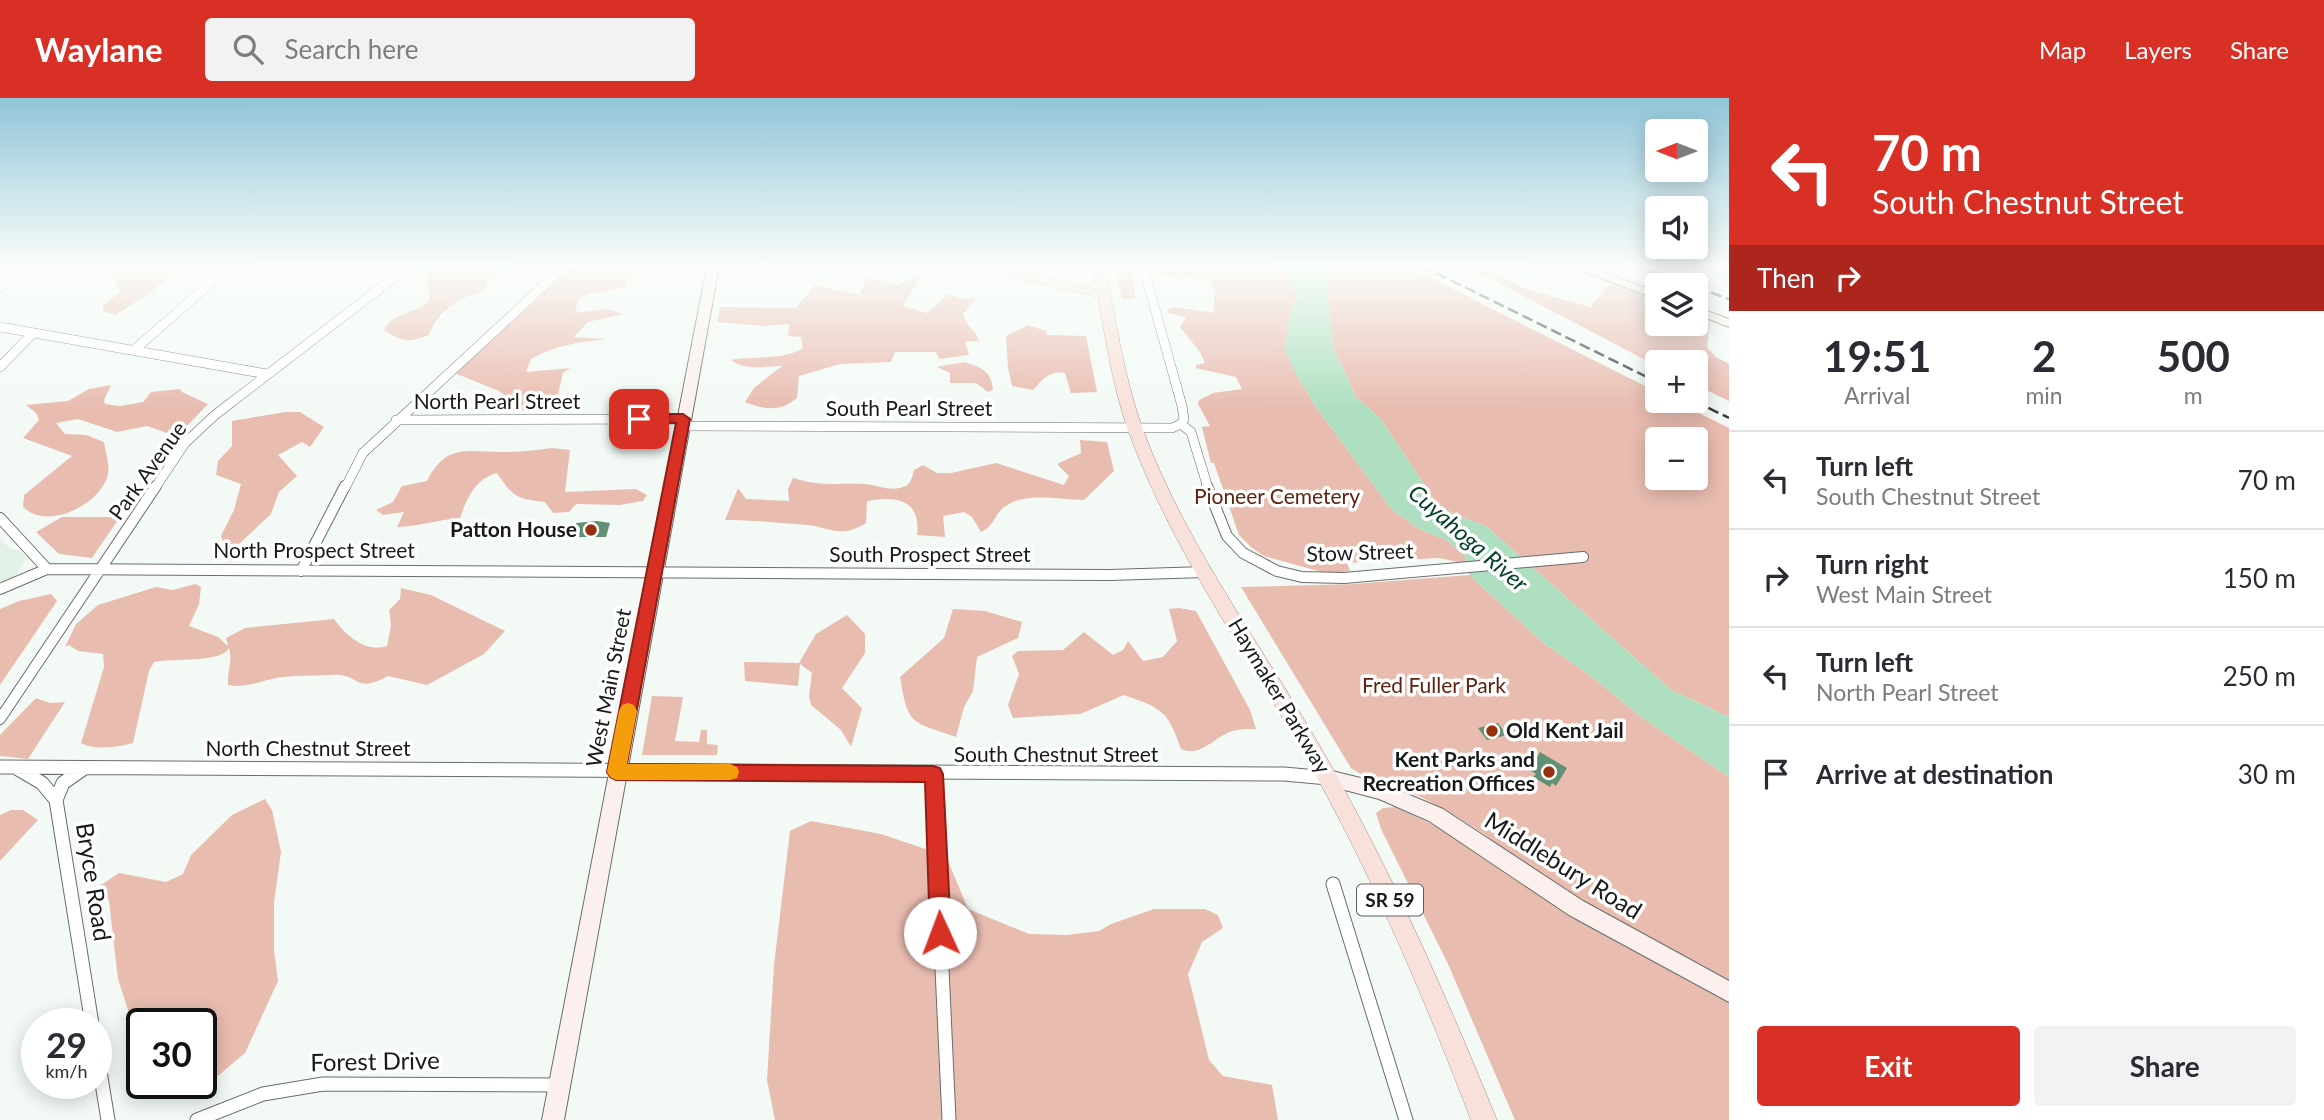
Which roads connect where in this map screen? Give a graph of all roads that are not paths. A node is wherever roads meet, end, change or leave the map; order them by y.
1 (175, 314) edge
2 (346, 314) edge
3 (513, 314) edge
4 (704, 314) edge
5 (1107, 314) edge
6 (1155, 314) edge
7 (1708, 315) edge
8 (1729, 323) edge
9 (0, 327) edge
10 (33, 333) junction
11 (134, 350) junction
12 (0, 367) edge
13 (267, 374) junction
14 (396, 420) junction
15 (683, 422) junction
16 (1181, 424) junction
17 (1135, 428) junction
18 (0, 518) edge
19 (1583, 557) dead end
20 (47, 569) junction
21 (99, 569) junction
22 (301, 571) junction
23 (1205, 572) junction
24 (655, 573) junction
25 (0, 589) edge
26 (0, 719) edge
27 (0, 767) edge
28 (89, 767) junction
29 (16, 768) junction
30 (616, 772) junction
31 (933, 774) junction
32 (1328, 778) junction
33 (57, 800) junction
34 (1334, 884) dead end
35 (1729, 992) edge
36 (90, 1008) edge
37 (559, 1085) junction
38 (104, 1099) edge
39 (108, 1120) edge
40 (197, 1120) edge
41 (553, 1120) edge
42 (949, 1120) edge
43 (1406, 1120) edge
44 (1484, 1120) edge

1 - 11 street
2 - 13 street, Park Avenue
3 - 14 street
4 - 15 main road, West Main Street
5 - 17 main road, Haymaker Parkway / SR 59
6 - 16 street, Stow Street
7 - 8 main road
9 - 10 street
10 - 11 street
10 - 12 street
11 - 13 street
13 - 21 street, Park Avenue
14 - 15 street, North Pearl Street
14 - 22 street
15 - 17 street, South Pearl Street
15 - 24 main road, West Main Street
16 - 17 street, South Pearl Street
16 - 19 street, Stow Street
17 - 23 main road, Haymaker Parkway / SR 59
18 - 20 street
20 - 21 street, North Prospect Street
20 - 25 street
21 - 22 street, North Prospect Street
21 - 26 street, Park Avenue
22 - 24 street, North Prospect Street
23 - 24 street, South Prospect Street
23 - 32 main road, Haymaker Parkway / SR 59
24 - 30 main road, West Main Street
27 - 29 street, North Chestnut Street
28 - 29 street, North Chestnut Street
28 - 30 street, North Chestnut Street
28 - 33 street
29 - 33 street, Bryce Road
30 - 31 street, South Chestnut Street
30 - 37 main road, West Main Street
31 - 32 street, South Chestnut Street
31 - 42 street
32 - 35 main road, Middlebury Road
32 - 44 main road, Haymaker Parkway / SR 59
33 - 36 street, Bryce Road
34 - 43 street
37 - 40 street, Forest Drive
37 - 41 main road, West Main Street
38 - 39 street

